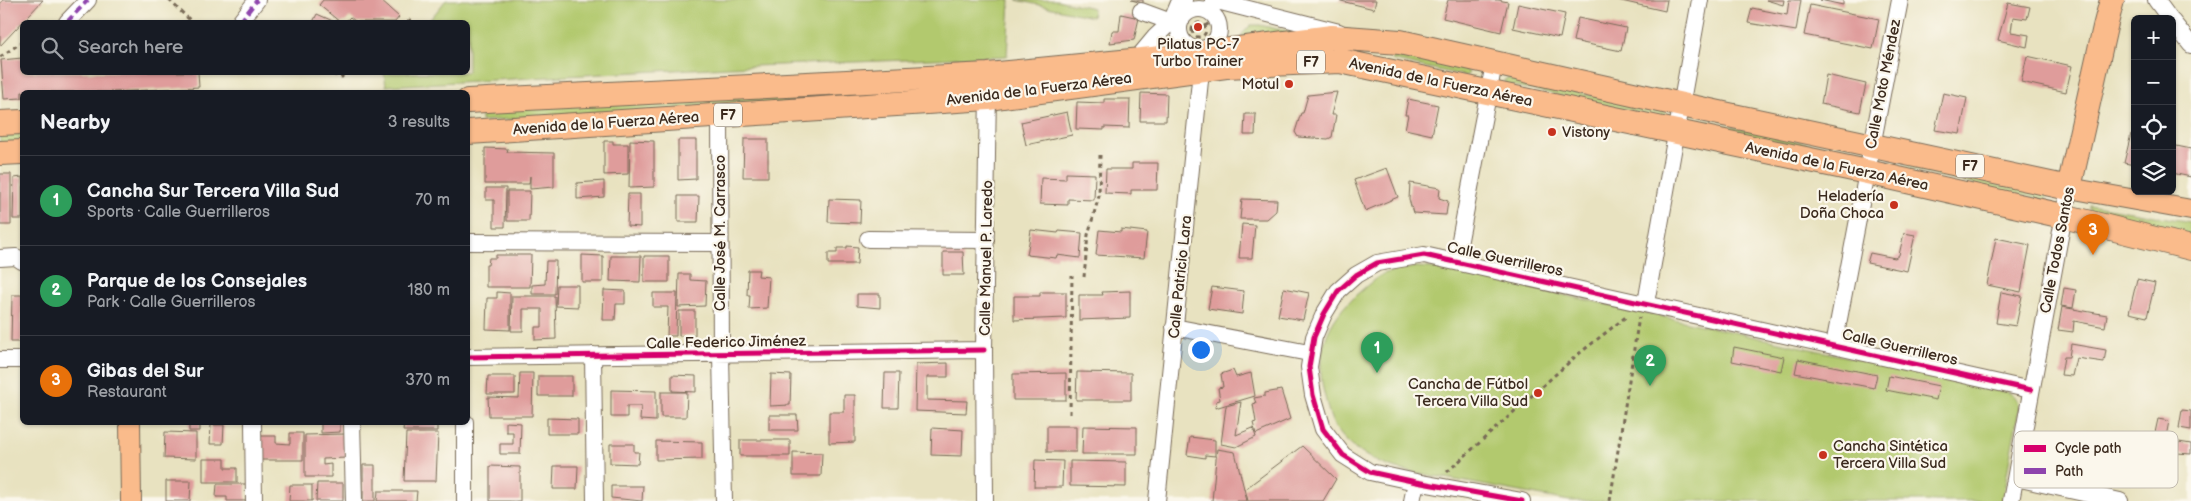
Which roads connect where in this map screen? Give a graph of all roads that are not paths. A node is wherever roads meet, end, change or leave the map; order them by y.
1 (88, 0) edge
2 (257, 0) edge
3 (1184, 0) edge
4 (1213, 0) edge
5 (1700, 0) edge
6 (1900, 0) edge
7 (2112, 0) edge
8 (2156, 0) edge
9 (1229, 4) junction
10 (1141, 11) dead end
11 (2167, 15) edge
12 (69, 20) edge
13 (242, 20) edge
14 (1171, 22) junction
15 (2176, 26) edge
16 (1366, 38) junction
17 (2191, 45) edge
18 (1192, 58) junction
19 (1226, 58) junction
20 (1135, 61) junction
21 (1494, 64) junction
22 (988, 86) junction
23 (1489, 92) junction
24 (470, 102) edge
25 (1682, 105) junction
26 (720, 116) junction
27 (20, 122) edge
28 (0, 123) edge
29 (470, 132) edge
30 (1678, 132) junction
31 (1872, 145) junction
32 (20, 152) edge
33 (0, 153) edge
34 (1867, 172) junction
35 (2069, 188) junction
36 (2191, 210) edge
37 (2063, 216) junction
38 (868, 239) dead end
39 (986, 240) junction
40 (470, 242) edge
41 (720, 243) junction
42 (2191, 248) edge
43 (0, 258) edge
44 (20, 260) edge
45 (1456, 260) junction
46 (1642, 305) junction
47 (1174, 327) junction
48 (1834, 345) junction
49 (984, 350) junction
50 (1310, 353) junction
51 (721, 355) junction
52 (593, 356) junction
53 (470, 357) edge
54 (0, 360) edge
55 (20, 360) edge
56 (2031, 390) junction
57 (130, 425) edge
58 (253, 425) edge
59 (352, 425) edge
60 (465, 425) edge
61 (2024, 431) edge
62 (1416, 482) junction
63 (2014, 488) edge
64 (2061, 488) edge
65 (131, 501) edge
66 (254, 501) edge
67 (354, 501) edge
68 (465, 501) edge
69 (595, 501) edge
70 (724, 501) edge
71 (985, 501) edge
72 (1157, 501) edge
73 (1412, 501) edge
74 (1522, 501) edge
75 (2012, 501) edge
76 (2120, 501) edge

1 - 12 street
2 - 13 street
3 - 14 street
4 - 9 street
5 - 25 street
6 - 31 street, Calle Moto Méndez
7 - 35 highway, Calle Todos Santos
8 - 11 street
9 - 16 street
9 - 19 street
10 - 14 street
14 - 18 street
14 - 20 street
15 - 17 street
16 - 19 highway, Avenida de la Fuerza Aérea / F7
16 - 21 highway, Avenida de la Fuerza Aérea / F7
18 - 19 highway, Avenida de la Fuerza Aérea / F7
18 - 20 highway, Avenida de la Fuerza Aérea / F7
18 - 22 highway, Avenida de la Fuerza Aérea / F7
18 - 47 street, Calle Patricio Lara
19 - 23 highway, Avenida de la Fuerza Aérea / F7
20 - 22 highway, Avenida de la Fuerza Aérea / F7
21 - 23 street
21 - 25 highway, Avenida de la Fuerza Aérea / F7
22 - 24 highway, Avenida de la Fuerza Aérea / F7
22 - 26 highway, Avenida de la Fuerza Aérea / F7
22 - 39 street, Calle Manuel P. Laredo
23 - 30 highway, Avenida de la Fuerza Aérea / F7
23 - 45 street
25 - 30 street
25 - 31 highway, Avenida de la Fuerza Aérea / F7
26 - 29 highway, Avenida de la Fuerza Aérea / F7
26 - 41 street, Calle José M. Carrasco
27 - 28 highway
30 - 34 highway, Avenida de la Fuerza Aérea / F7
30 - 46 street
31 - 34 street, Calle Moto Méndez
31 - 35 highway, Avenida de la Fuerza Aérea / F7
32 - 33 highway
34 - 37 highway, Avenida de la Fuerza Aérea / F7
34 - 48 street, Calle Moto Méndez
35 - 36 main road, Avenida de la Fuerza Aérea
35 - 37 street, Calle Todos Santos
37 - 42 highway, Avenida de la Fuerza Aérea / F7
37 - 56 street, Calle Todos Santos
38 - 39 street
39 - 49 street, Calle Manuel P. Laredo
40 - 41 street
41 - 51 street, Calle José M. Carrasco
43 - 44 street
45 - 46 street, Calle Guerrilleros
45 - 50 street, Calle Guerrilleros
46 - 48 street, Calle Guerrilleros
47 - 50 street
47 - 72 street, Calle Patricio Lara
48 - 56 street, Calle Guerrilleros
49 - 51 street, Calle Federico Jiménez
49 - 71 street, Calle Manuel P. Laredo
50 - 62 street, Calle Guerrilleros
51 - 52 street, Calle Federico Jiménez
51 - 70 street, Calle José M. Carrasco
52 - 53 street, Calle Federico Jiménez
52 - 69 street
54 - 55 street
56 - 61 street, Calle Todos Santos
57 - 65 main road
58 - 66 street
59 - 67 street
60 - 68 street
62 - 73 street
62 - 74 street, Calle Guerrilleros
63 - 75 street, Calle Todos Santos
64 - 76 street

